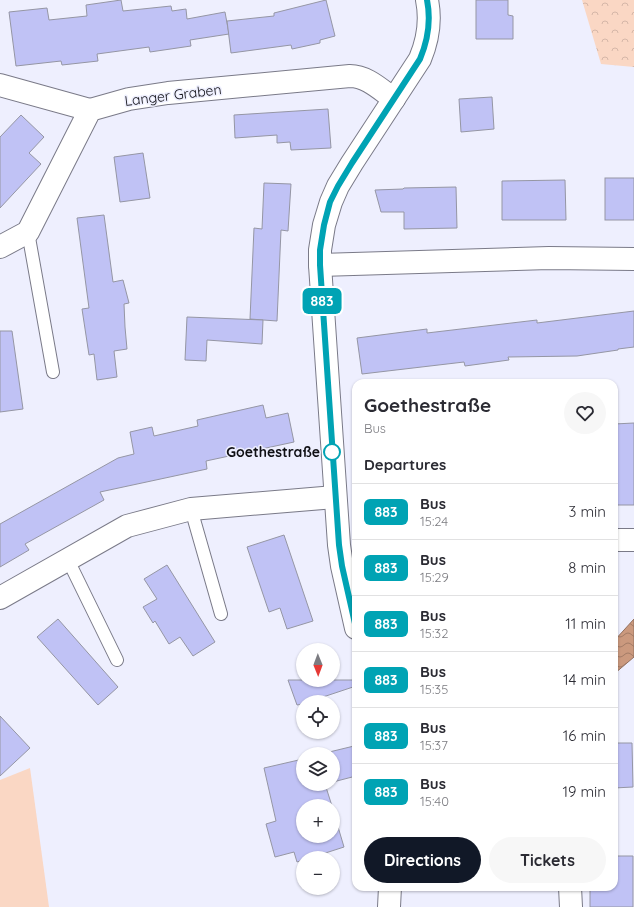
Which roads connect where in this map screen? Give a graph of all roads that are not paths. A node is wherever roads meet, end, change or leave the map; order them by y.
1 (427, 0) edge
2 (0, 85) edge
3 (394, 99) junction
4 (90, 110) junction
5 (28, 232) junction
6 (0, 247) edge
7 (634, 258) edge
8 (320, 265) junction
9 (53, 372) dead end
10 (335, 497) junction
11 (190, 509) junction
12 (347, 536) edge
13 (618, 540) edge
14 (634, 540) edge
15 (68, 560) junction
16 (0, 598) edge
17 (352, 610) edge
18 (221, 614) dead end
19 (117, 660) dead end
20 (390, 891) edge
21 (570, 891) edge
22 (389, 907) edge
23 (571, 907) edge

1 - 3 street
2 - 4 street
3 - 4 street, Langer Graben
3 - 8 street
4 - 5 street
5 - 6 street
5 - 9 lane
7 - 8 street
8 - 10 street
10 - 11 street
10 - 12 street
11 - 15 street
11 - 18 lane
12 - 17 street
13 - 14 street
15 - 16 street
15 - 19 lane
20 - 22 street
21 - 23 street

